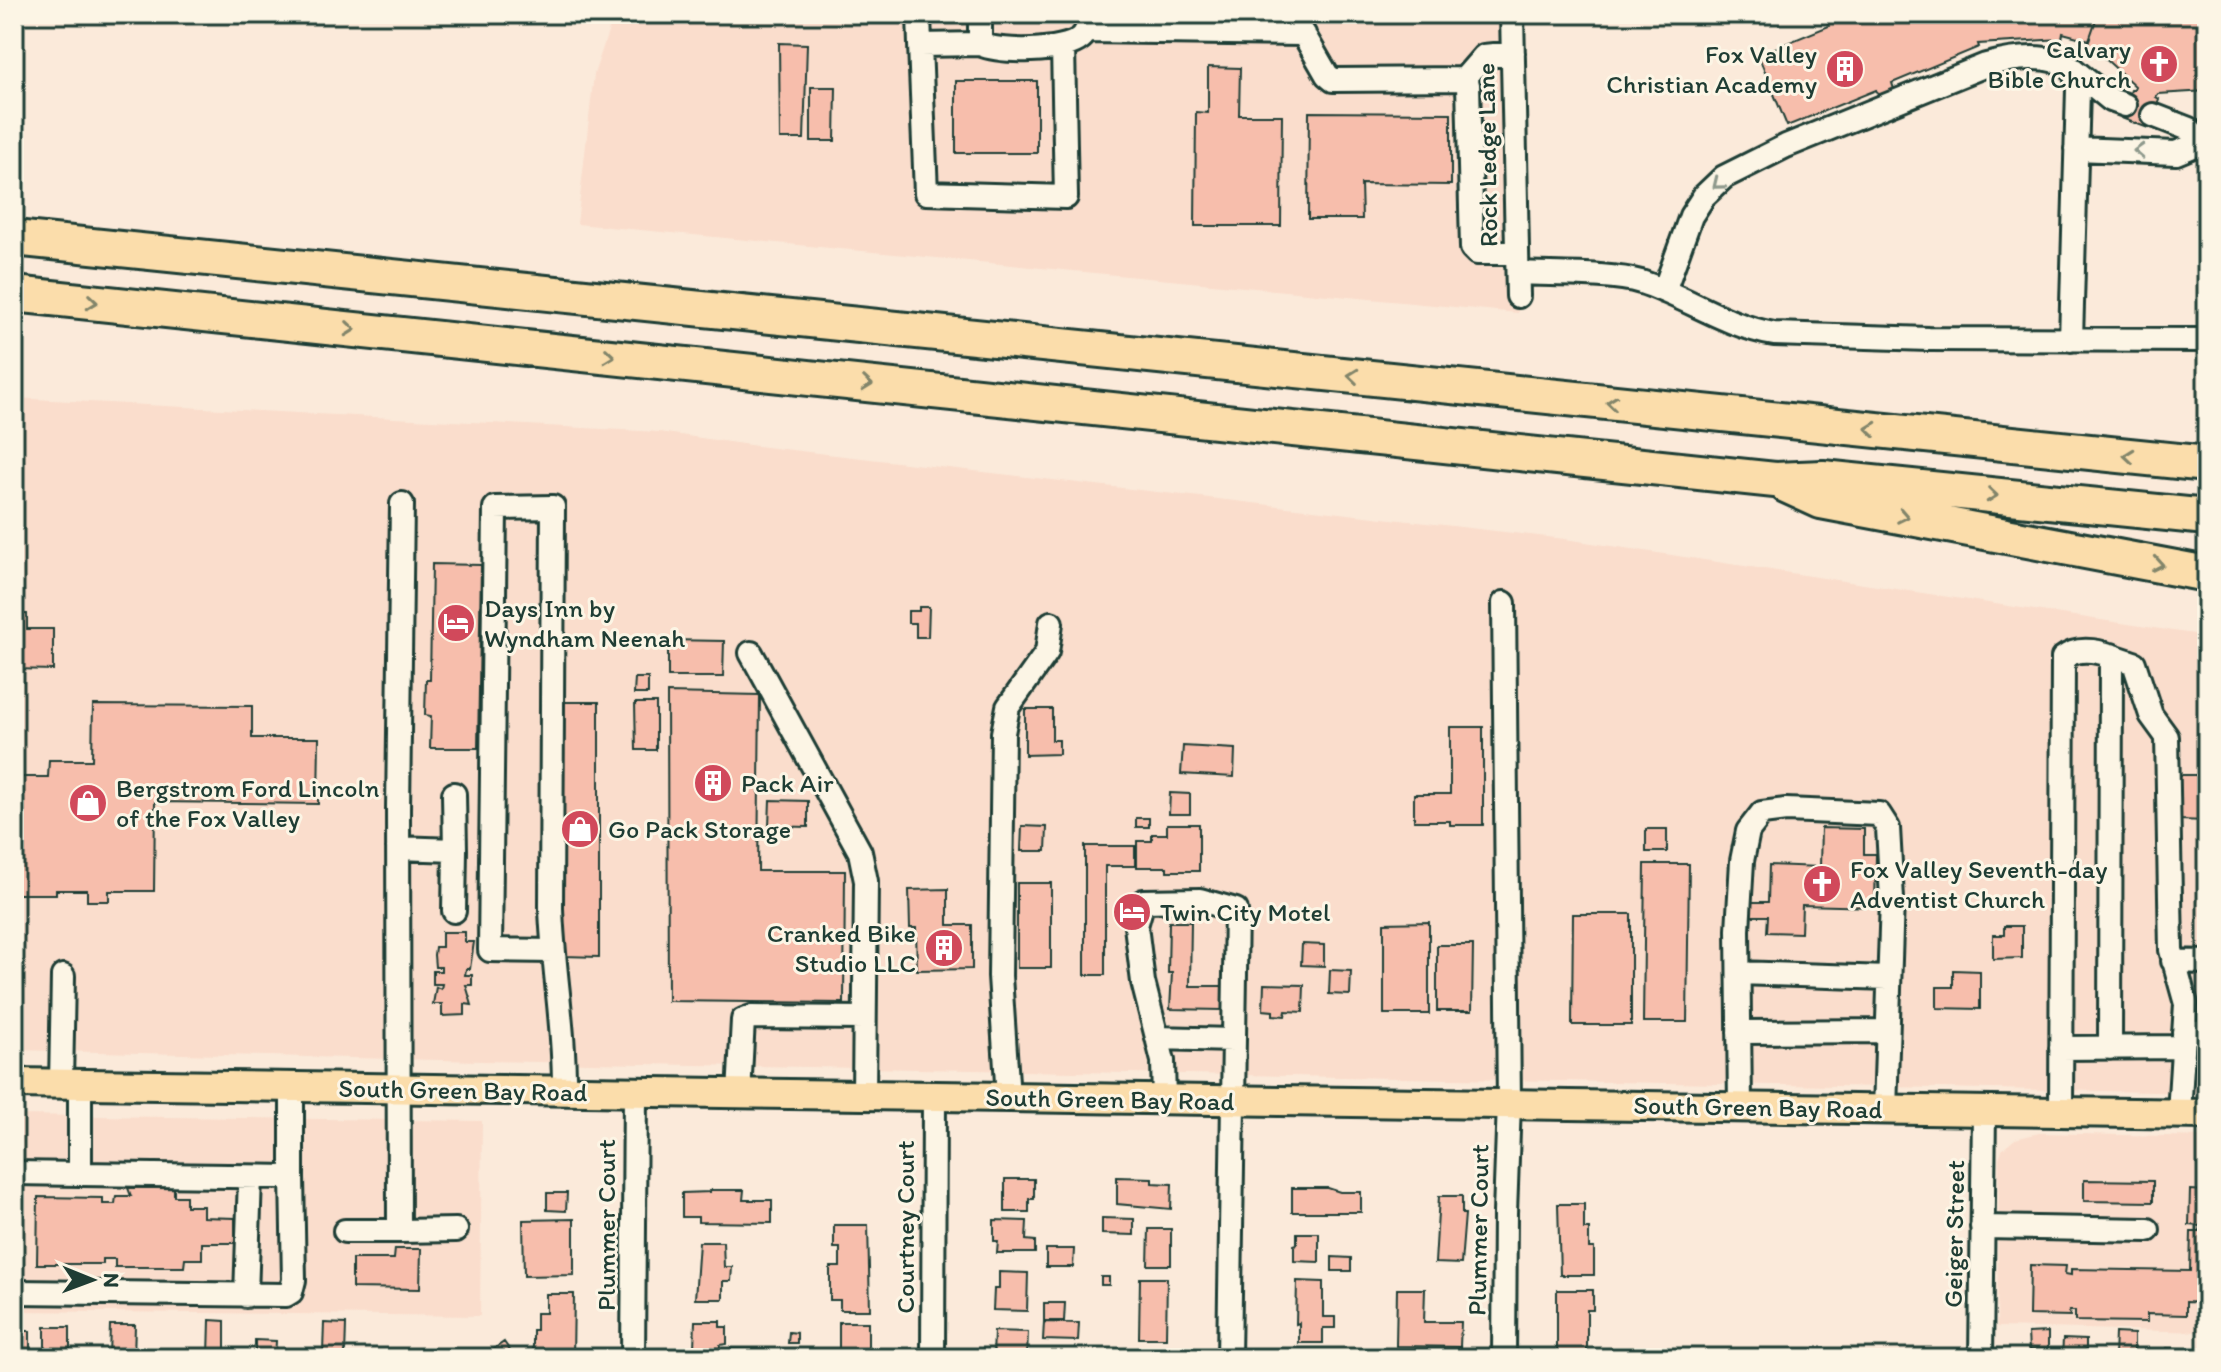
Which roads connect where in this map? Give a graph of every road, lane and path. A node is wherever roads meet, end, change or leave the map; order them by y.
1 (919, 14) edge
2 (980, 14) edge
3 (1292, 14) edge
4 (1512, 14) edge
5 (1088, 23) edge
6 (1304, 34) junction
7 (980, 44) junction
8 (920, 45) junction
9 (1063, 47) junction
10 (1513, 53) junction
11 (2074, 70) junction
12 (1464, 79) junction
13 (2125, 105) dead end
14 (2153, 115) dead end
15 (2203, 144) edge
16 (2076, 149) junction
17 (14, 238) edge
18 (1517, 263) junction
19 (1664, 291) junction
20 (14, 294) edge
21 (1518, 296) dead end
22 (2071, 340) junction
23 (2207, 340) edge
24 (2207, 464) edge
25 (1775, 480) junction
26 (402, 504) dead end
27 (2207, 517) edge
28 (2207, 574) edge
29 (1504, 603) dead end
30 (1051, 623) dead end
31 (751, 653) dead end
32 (2111, 655) junction
33 (454, 794) dead end
34 (398, 848) junction
35 (455, 850) junction
36 (454, 911) dead end
37 (553, 951) junction
38 (2173, 961) junction
39 (2207, 962) edge
40 (1739, 973) junction
41 (63, 976) dead end
42 (1888, 978) junction
43 (864, 1018) junction
44 (1887, 1031) junction
45 (1739, 1032) junction
46 (2207, 1032) edge
47 (1157, 1038) junction
48 (1233, 1040) junction
49 (2184, 1040) junction
50 (2061, 1048) junction
51 (2110, 1048) junction
52 (14, 1083) edge
53 (70, 1084) junction
54 (292, 1088) junction
55 (399, 1090) junction
56 (564, 1092) junction
57 (635, 1092) junction
58 (739, 1094) junction
59 (934, 1095) junction
60 (864, 1096) junction
61 (1008, 1098) junction
62 (1164, 1100) junction
63 (1232, 1101) junction
64 (1509, 1103) junction
65 (1740, 1107) junction
66 (1885, 1110) junction
67 (1984, 1111) junction
68 (2061, 1112) junction
69 (2193, 1114) edge
70 (14, 1173) edge
71 (80, 1174) junction
72 (250, 1177) junction
73 (292, 1177) junction
74 (1982, 1227) junction
75 (456, 1230) dead end
76 (2148, 1230) dead end
77 (345, 1231) dead end
78 (399, 1231) junction
79 (14, 1292) edge
80 (246, 1296) junction
81 (633, 1358) edge
82 (933, 1358) edge
83 (1229, 1358) edge
84 (1504, 1358) edge
85 (1981, 1358) edge

1 - 8 street
2 - 7 street
3 - 6 street
4 - 10 street, Rock Ledge Lane
5 - 6 street
5 - 9 street
6 - 12 street
7 - 8 street
7 - 9 street
8 - 9 street
10 - 12 street
10 - 18 street, Rock Ledge Lane
11 - 13 street
11 - 16 street
11 -> 19 street
12 - 18 street
14 - 15 street
15 -> 16 street
16 - 22 street
24 -> 17 highway
18 - 19 street
18 - 21 street, Rock Ledge Lane
19 - 22 street
20 -> 25 highway
22 - 23 street
25 -> 27 highway
25 -> 28 highway
26 - 34 street
29 - 64 street, Plummer Court
30 - 61 street
31 - 43 street
32 - 38 street
32 - 50 street
32 - 51 street
33 - 35 street
34 - 35 street
34 - 55 street
35 - 36 street
37 - 37 street
37 - 56 street
38 - 39 street
38 - 49 street
40 - 42 street
40 - 42 street
40 - 45 street
41 - 53 street
42 - 44 street
43 - 58 street
43 - 60 street
44 - 45 street
44 - 66 street
45 - 65 street
46 - 49 street
47 - 48 street
47 - 48 street
47 - 62 street
48 - 63 street
49 - 51 street
49 - 69 street
50 - 51 street
50 - 68 street
52 - 53 main road, South Green Bay Road
53 - 54 main road, South Green Bay Road
53 - 71 street
54 - 55 main road, South Green Bay Road
54 - 73 street
55 - 56 main road, South Green Bay Road
55 - 78 street
56 - 57 main road, South Green Bay Road
57 - 58 main road, South Green Bay Road
57 - 81 street, Plummer Court
58 - 60 main road, South Green Bay Road
59 - 60 main road, South Green Bay Road
59 - 61 main road, South Green Bay Road
59 - 82 street, Courtney Court
61 - 62 main road, South Green Bay Road
62 - 63 main road, South Green Bay Road
63 - 64 main road, South Green Bay Road
63 - 83 street
64 - 65 main road, South Green Bay Road
64 - 84 street, Plummer Court
65 - 66 main road, South Green Bay Road
66 - 67 main road, South Green Bay Road
67 - 68 main road, South Green Bay Road
67 - 74 street, Geiger Street
68 - 69 main road, South Green Bay Road
70 - 71 street
71 - 72 street
72 - 73 street
72 - 80 street
73 - 80 street
74 - 76 street
74 - 85 street, Geiger Street
75 - 78 street
77 - 78 street
79 - 80 street

